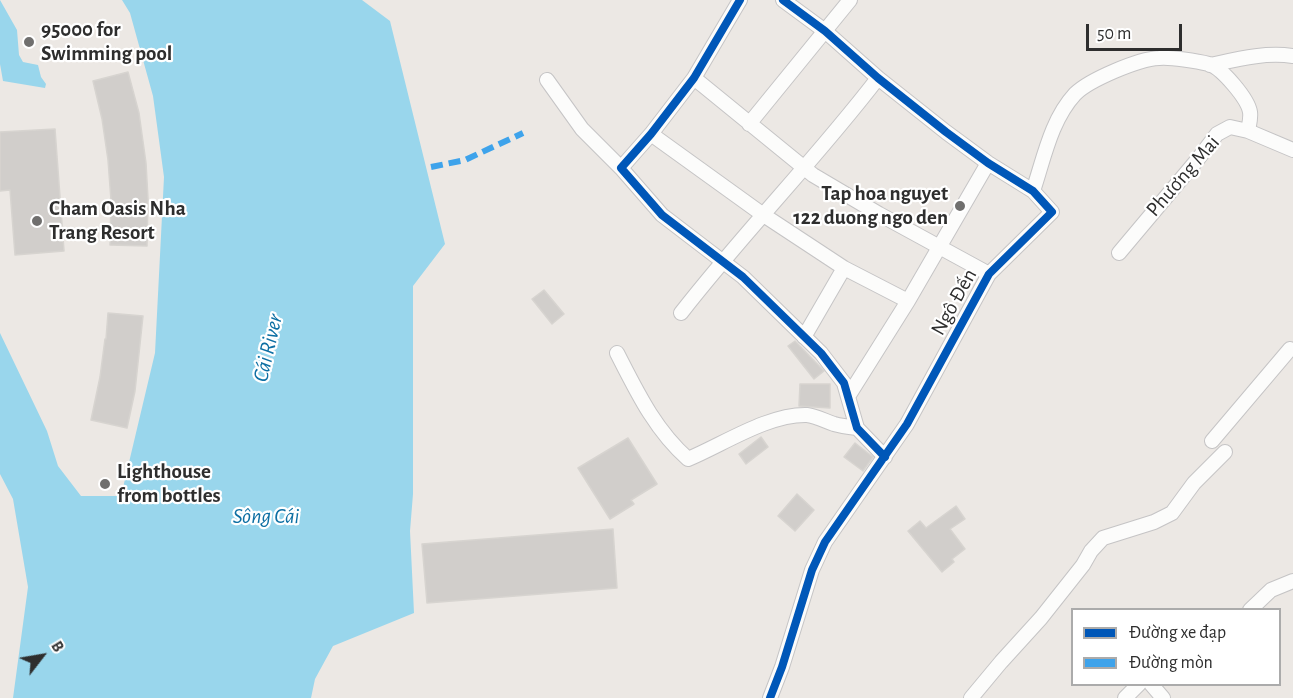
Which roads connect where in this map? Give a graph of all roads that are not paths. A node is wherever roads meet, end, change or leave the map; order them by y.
1 (740, 0) edge
2 (783, 0) edge
3 (850, 0) edge
4 (825, 31) junction
5 (1293, 56) edge
6 (1210, 65) junction
7 (694, 78) junction
8 (878, 78) junction
9 (547, 80) dead end
10 (749, 124) junction
11 (1248, 131) junction
12 (651, 134) junction
13 (1293, 150) edge
14 (988, 163) junction
15 (621, 168) junction
16 (803, 168) junction
17 (1033, 191) junction
18 (762, 214) junction
19 (940, 246) junction
20 (1119, 253) dead end
21 (722, 260) junction
22 (843, 268) junction
23 (989, 274) junction
24 (908, 301) junction
25 (681, 313) dead end
26 (804, 337) junction
27 (1290, 349) dead end
28 (617, 353) dead end
29 (849, 395) junction
30 (857, 428) junction
31 (1212, 441) dead end
32 (1226, 452) dead end
33 (885, 457) junction
34 (1293, 581) edge
35 (1251, 608) edge
36 (1138, 686) edge
37 (1153, 686) edge
38 (770, 698) edge
39 (971, 698) edge
40 (1125, 698) edge
41 (1163, 698) edge

1 - 7 street
2 - 4 street, Ngô Đến
3 - 4 street
4 - 8 street, Ngô Đến
4 - 10 street
5 - 6 street
6 - 11 street
6 - 17 street
7 - 10 street
7 - 12 street
8 - 14 street, Ngô Đến
8 - 16 street
9 - 15 street
10 - 16 street
11 - 13 street, Phương Mai
11 - 20 street, Phương Mai
12 - 15 street
12 - 18 street
14 - 17 street, Ngô Đến
14 - 19 street
15 - 21 street
16 - 18 street
16 - 19 street
17 - 23 street, Ngô Đến
18 - 21 street
18 - 22 street
19 - 23 street
19 - 24 street
21 - 25 street
21 - 26 street
22 - 24 street
22 - 26 street
23 - 33 street, Ngô Đến
24 - 29 street
26 - 29 street
27 - 31 street
28 - 30 street
29 - 30 street
30 - 33 street
32 - 39 street
33 - 38 street, Ngô Đến
34 - 35 street
36 - 40 street
37 - 41 street

